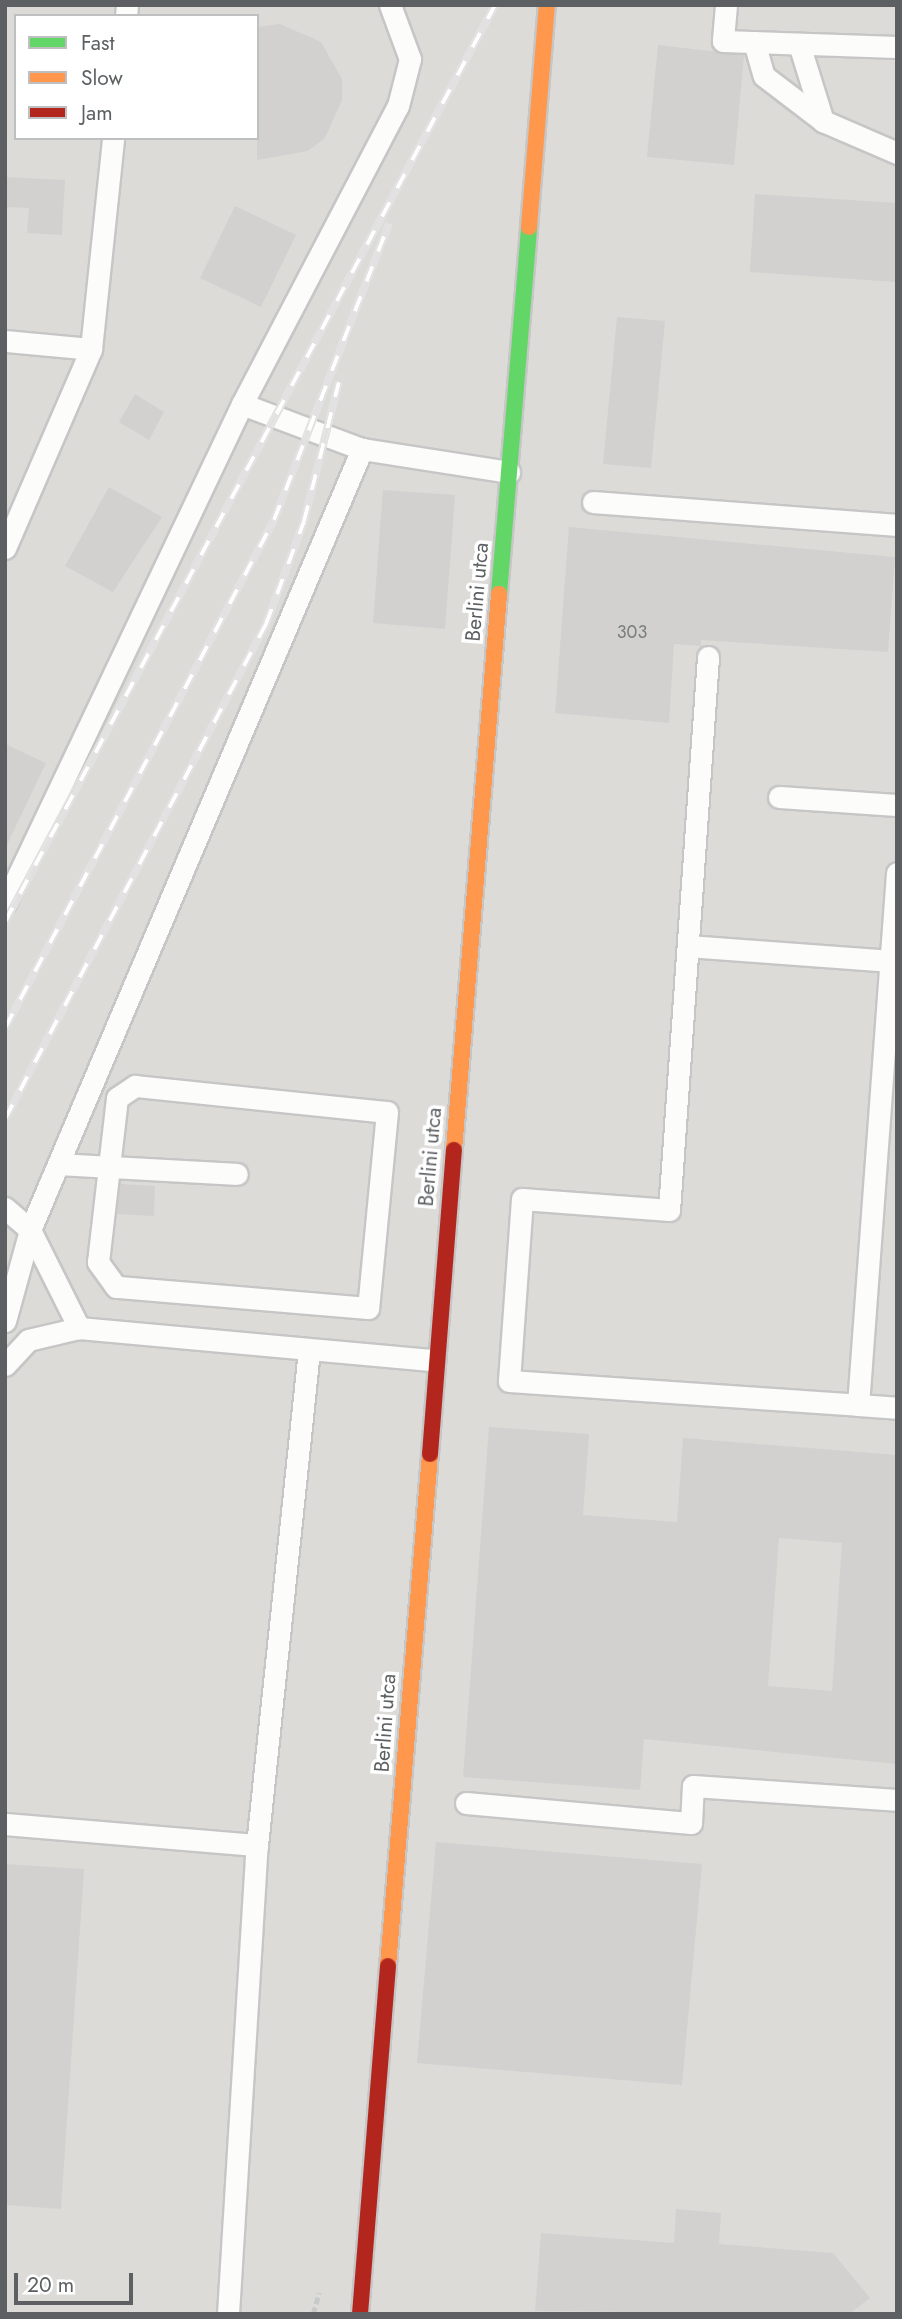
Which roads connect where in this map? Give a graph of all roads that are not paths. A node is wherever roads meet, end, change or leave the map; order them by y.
1 (390, 5) edge
2 (547, 5) edge
3 (726, 5) edge
4 (754, 42) junction
5 (799, 44) junction
6 (897, 47) edge
7 (823, 121) junction
8 (113, 140) edge
9 (897, 153) edge
10 (5, 341) edge
11 (90, 349) junction
12 (242, 404) junction
13 (362, 449) junction
14 (509, 472) junction
15 (593, 502) dead end
16 (897, 525) edge
17 (5, 548) edge
18 (708, 657) dead end
19 (779, 797) dead end
20 (897, 805) edge
21 (897, 873) edge
22 (7, 896) edge
23 (688, 946) junction
24 (891, 961) junction
25 (59, 1164) junction
26 (110, 1165) junction
27 (237, 1174) dead end
28 (5, 1208) edge
29 (30, 1230) junction
30 (5, 1321) edge
31 (79, 1328) junction
32 (309, 1350) junction
33 (434, 1360) junction
34 (5, 1365) edge
35 (858, 1405) junction
36 (897, 1408) edge
37 (897, 1800) edge
38 (466, 1803) dead end
39 (5, 1824) edge
40 (257, 1845) junction
41 (228, 2314) edge
42 (360, 2314) edge

1 - 12 lane
2 - 14 street, Berlini utca
3 - 4 lane
4 - 5 lane
4 - 7 lane
5 - 6 lane
5 - 7 lane
7 - 9 lane
8 - 11 lane
10 - 11 lane
11 - 17 lane
12 - 13 lane
12 - 22 lane
13 - 14 lane
13 - 25 lane
14 - 33 street, Berlini utca
15 - 16 lane
18 - 23 lane
19 - 20 lane
21 - 24 lane
23 - 24 lane
23 - 35 lane
24 - 35 lane
25 - 26 lane
25 - 29 lane
26 - 26 lane
26 - 27 lane
28 - 29 lane
29 - 30 lane
29 - 31 lane
31 - 32 lane
31 - 34 lane
32 - 33 lane
32 - 40 lane
33 - 42 street, Berlini utca
35 - 36 lane
37 - 38 lane
39 - 40 lane
40 - 41 lane

